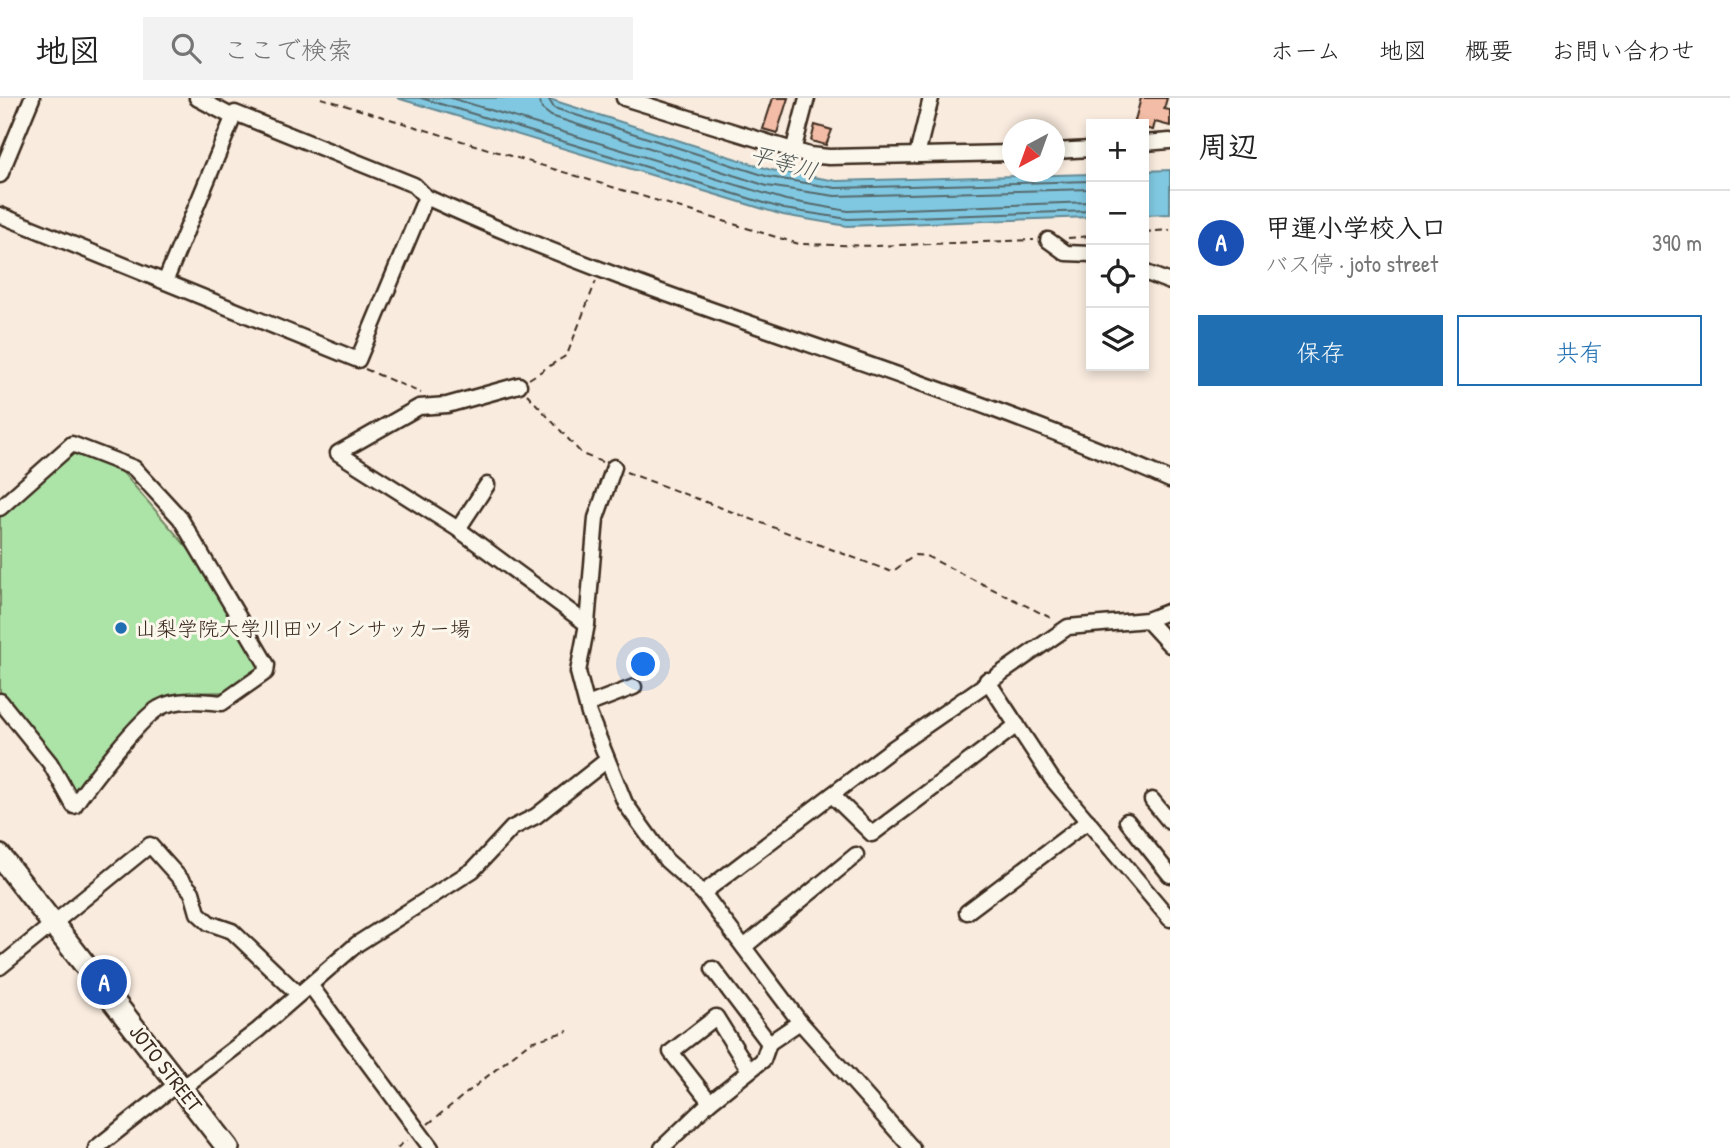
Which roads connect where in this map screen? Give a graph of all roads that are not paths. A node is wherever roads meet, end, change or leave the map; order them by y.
1 (32, 98) edge
2 (197, 98) edge
3 (624, 98) edge
4 (807, 98) edge
5 (931, 98) edge
6 (231, 116) junction
7 (1170, 141) edge
8 (1149, 143) edge
9 (1086, 149) edge
10 (1065, 150) edge
11 (793, 151) junction
12 (1002, 153) edge
13 (917, 155) junction
14 (0, 175) edge
15 (426, 197) junction
16 (0, 215) edge
17 (1048, 240) road end
18 (1086, 254) edge
19 (1149, 274) edge
20 (165, 282) junction
21 (1170, 282) edge
22 (519, 385) road end
23 (614, 467) road end
24 (1170, 480) edge
25 (487, 485) dead end
26 (0, 508) edge
27 (458, 529) junction
28 (1170, 611) edge
29 (1147, 620) junction
30 (587, 624) junction
31 (1170, 645) edge
32 (987, 680) junction
33 (634, 687) dead end
34 (0, 701) edge
35 (587, 705) junction
36 (1017, 725) junction
37 (607, 760) junction
38 (832, 795) junction
39 (1152, 800) dead end
40 (1169, 818) edge
41 (1088, 821) junction
42 (1127, 821) dead end
43 (856, 855) dead end
44 (0, 856) edge
45 (1170, 875) edge
46 (704, 893) junction
47 (967, 912) dead end
48 (1168, 912) edge
49 (53, 925) junction
50 (744, 947) junction
51 (0, 967) edge
52 (713, 969) dead end
53 (303, 989) junction
54 (800, 1022) junction
55 (769, 1043) junction
56 (749, 1070) junction
57 (178, 1083) junction
58 (710, 1102) junction
59 (96, 1148) edge
60 (228, 1148) edge
61 (431, 1148) edge
62 (662, 1148) edge
63 (912, 1148) edge

1 - 14 street
2 - 6 street
3 - 11 street
4 - 11 street
5 - 13 street
6 - 15 street
6 - 20 street
7 - 8 street
9 - 10 street
11 - 13 street
12 - 13 street
15 - 20 street
15 - 24 street
16 - 20 street
17 - 18 street
19 - 21 street
22 - 27 street
23 - 30 street
25 - 27 street
26 - 34 street
27 - 30 street
28 - 29 street
29 - 31 street
29 - 32 street
30 - 35 street
32 - 36 street
32 - 38 street
33 - 35 street
35 - 37 street
36 - 38 street
36 - 41 street
37 - 46 street
37 - 53 street
38 - 46 street
39 - 40 street
41 - 47 street
41 - 48 street
42 - 45 street
43 - 50 street
44 - 49 highway, JOTO STREET
46 - 50 street
49 - 51 street
49 - 53 street
49 - 57 highway, JOTO STREET
50 - 54 street
52 - 55 street
53 - 57 street
53 - 61 street
54 - 55 street
54 - 63 street
55 - 56 street
56 - 58 street
56 - 58 street
57 - 59 street
57 - 60 highway, JOTO STREET
58 - 62 street

